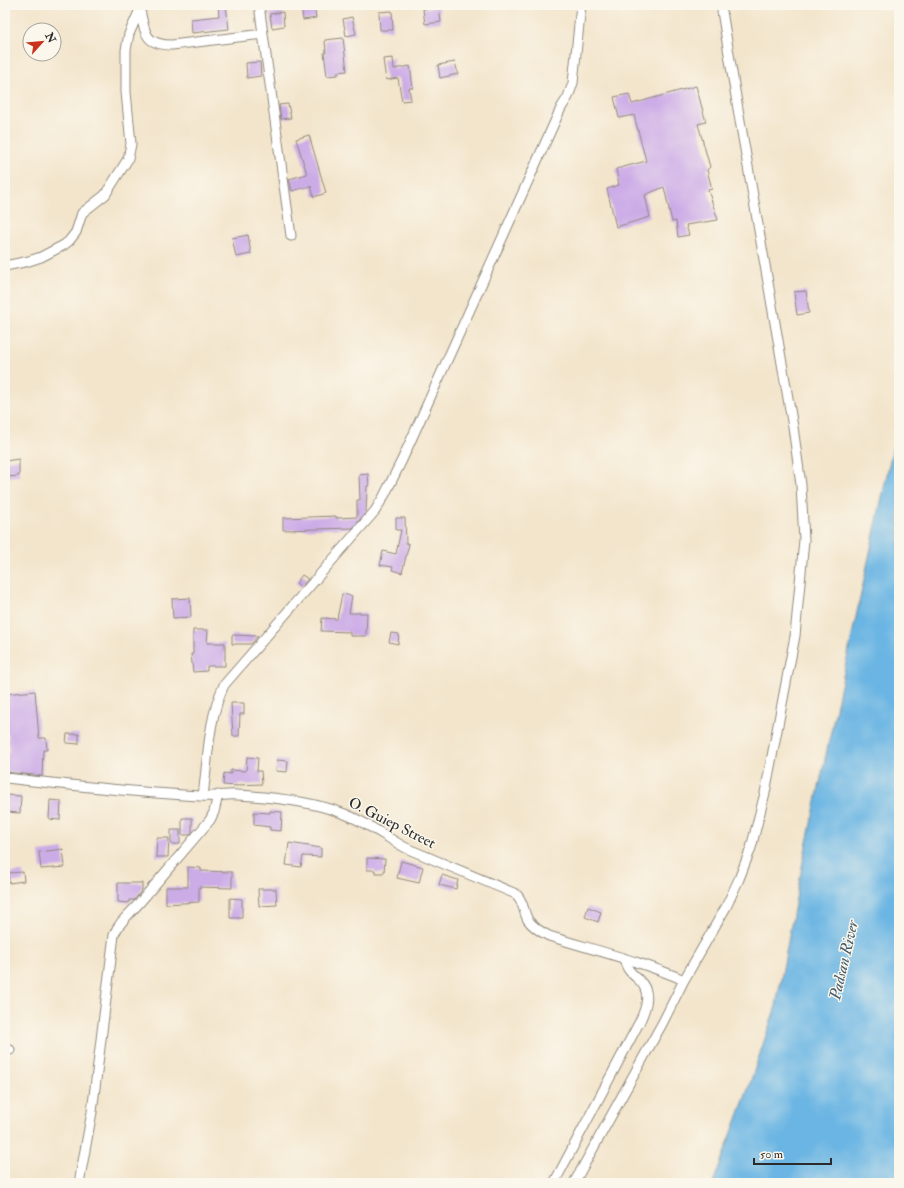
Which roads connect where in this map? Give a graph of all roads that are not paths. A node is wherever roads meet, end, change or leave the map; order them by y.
1 (259, 5) edge
2 (581, 5) edge
3 (721, 5) edge
4 (141, 8) edge
5 (263, 34) junction
6 (291, 236) dead end
7 (5, 266) edge
8 (5, 778) edge
9 (218, 795) junction
10 (204, 796) junction
11 (624, 958) junction
12 (684, 980) junction
13 (79, 1183) edge
14 (554, 1183) edge
15 (574, 1183) edge

1 - 5 street
2 - 10 street
3 - 12 street
4 - 5 street
4 - 7 street
5 - 6 street
8 - 10 street, O. Guiep Street
9 - 10 street, O. Guiep Street
9 - 11 street, O. Guiep Street
9 - 13 street
11 - 12 street, O. Guiep Street
11 - 14 street
12 - 15 street

